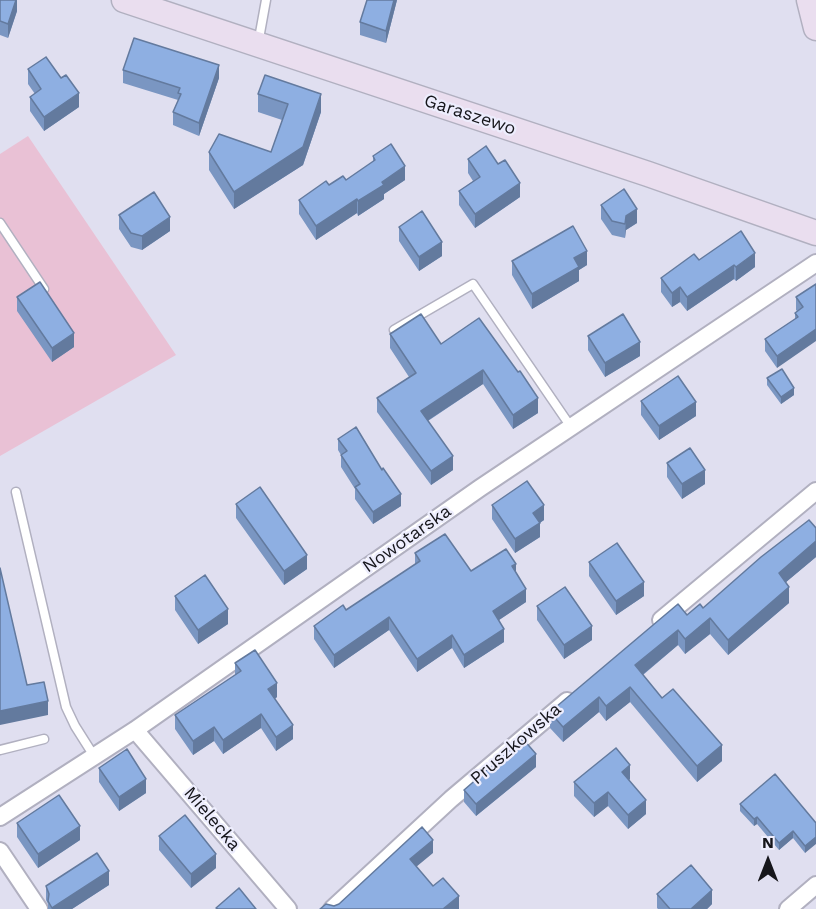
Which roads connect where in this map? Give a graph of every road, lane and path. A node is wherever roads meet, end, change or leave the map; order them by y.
1 (124, 0) edge
2 (266, 0) edge
3 (809, 0) edge
4 (816, 28) edge
5 (257, 44) junction
6 (0, 223) edge
7 (816, 233) edge
8 (816, 263) edge
9 (46, 292) edge
10 (394, 330) edge
11 (571, 426) junction
12 (816, 491) edge
13 (16, 492) dead end
14 (652, 627) edge
15 (582, 687) edge
16 (135, 730) junction
17 (45, 739) dead end
18 (0, 750) edge
19 (94, 756) junction
20 (0, 817) edge
21 (0, 851) edge
22 (816, 885) edge
23 (39, 909) edge
24 (288, 909) edge
25 (332, 909) edge
26 (788, 909) edge

1 - 5 street, Garaszewo
2 - 5 lane
3 - 4 street
5 - 7 street, Garaszewo
6 - 9 lane
8 - 11 street, Nowotarska
10 - 11 lane
11 - 16 street, Nowotarska
12 - 14 street
13 - 19 lane
15 - 25 street, Pruszkowska
16 - 19 street, Nowotarska
16 - 24 street, Mielecka
17 - 18 lane
19 - 20 street, Nowotarska
21 - 23 street
22 - 26 street

